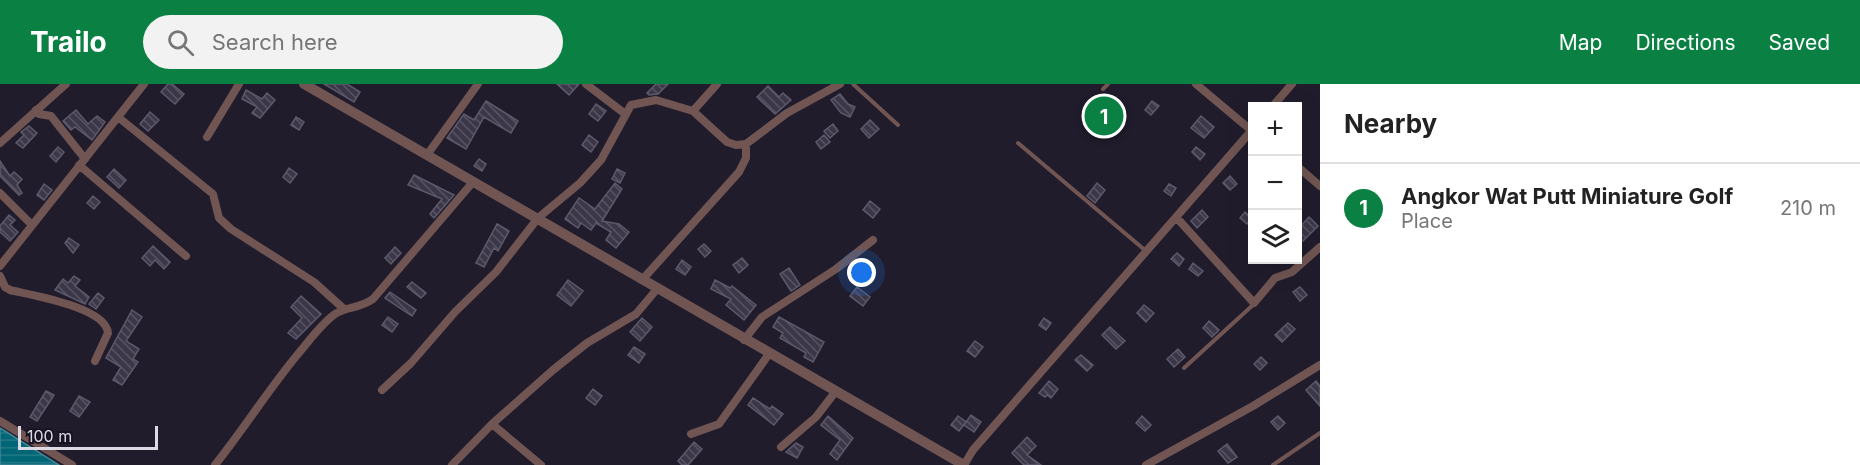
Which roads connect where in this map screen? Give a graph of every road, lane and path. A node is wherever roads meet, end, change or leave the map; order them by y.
1 (66, 84) edge
2 (144, 84) edge
3 (239, 84) edge
4 (304, 84) edge
5 (478, 84) edge
6 (586, 84) edge
7 (717, 84) edge
8 (840, 84) edge
9 (853, 84) edge
10 (1108, 84) edge
11 (1196, 84) edge
12 (1292, 84) edge
13 (1103, 89) dead end
14 (1276, 102) edge
15 (36, 110) junction
16 (693, 111) junction
17 (624, 113) junction
18 (118, 117) junction
19 (898, 124) dead end
20 (1248, 127) edge
21 (1248, 135) edge
22 (207, 137) dead end
23 (0, 143) edge
24 (1018, 143) dead end
25 (747, 144) junction
26 (428, 155) junction
27 (82, 162) junction
28 (1302, 170) edge
29 (472, 182) junction
30 (1320, 186) edge
31 (0, 193) edge
32 (1176, 217) junction
33 (538, 218) junction
34 (31, 224) junction
35 (873, 240) dead end
36 (1320, 247) edge
37 (1146, 252) junction
38 (186, 256) dead end
39 (0, 266) edge
40 (0, 276) edge
41 (642, 280) junction
42 (657, 289) junction
43 (2, 290) edge
44 (1254, 303) junction
45 (344, 309) junction
46 (744, 340) junction
47 (769, 354) junction
48 (95, 361) dead end
49 (1320, 365) edge
50 (1184, 368) dead end
51 (382, 390) dead end
52 (836, 392) junction
53 (0, 421) edge
54 (492, 424) junction
55 (1320, 433) edge
56 (691, 434) dead end
57 (781, 447) dead end
58 (72, 465) edge
59 (215, 465) edge
60 (452, 465) edge
61 (541, 465) edge
62 (964, 465) edge
63 (1146, 465) edge
64 (1273, 465) edge

1 - 15 street
2 - 18 street
3 - 22 street
4 - 26 street
5 - 26 street
6 - 17 street
7 - 16 street
8 - 25 street
9 - 19 lane
10 - 13 lane
11 - 20 street
12 - 14 street
15 - 23 street
15 - 27 street
16 - 17 street
16 - 25 street
17 - 33 street
18 - 27 street
18 - 45 street
21 - 32 street
24 - 37 lane
25 - 41 street
26 - 29 street
27 - 34 street
27 - 38 street
28 - 30 street
29 - 33 street
29 - 45 street
31 - 34 street
32 - 37 street
32 - 44 street
33 - 41 street
33 - 51 street
34 - 39 street
35 - 46 street
36 - 44 street
37 - 62 street
40 - 43 street
41 - 42 street
42 - 46 street
42 - 54 street
43 - 48 street
44 - 50 lane
45 - 59 street
46 - 47 street
47 - 52 street
47 - 56 street
49 - 63 street
52 - 57 street
52 - 62 street
53 - 58 street
54 - 60 street
54 - 61 street
55 - 64 lane

